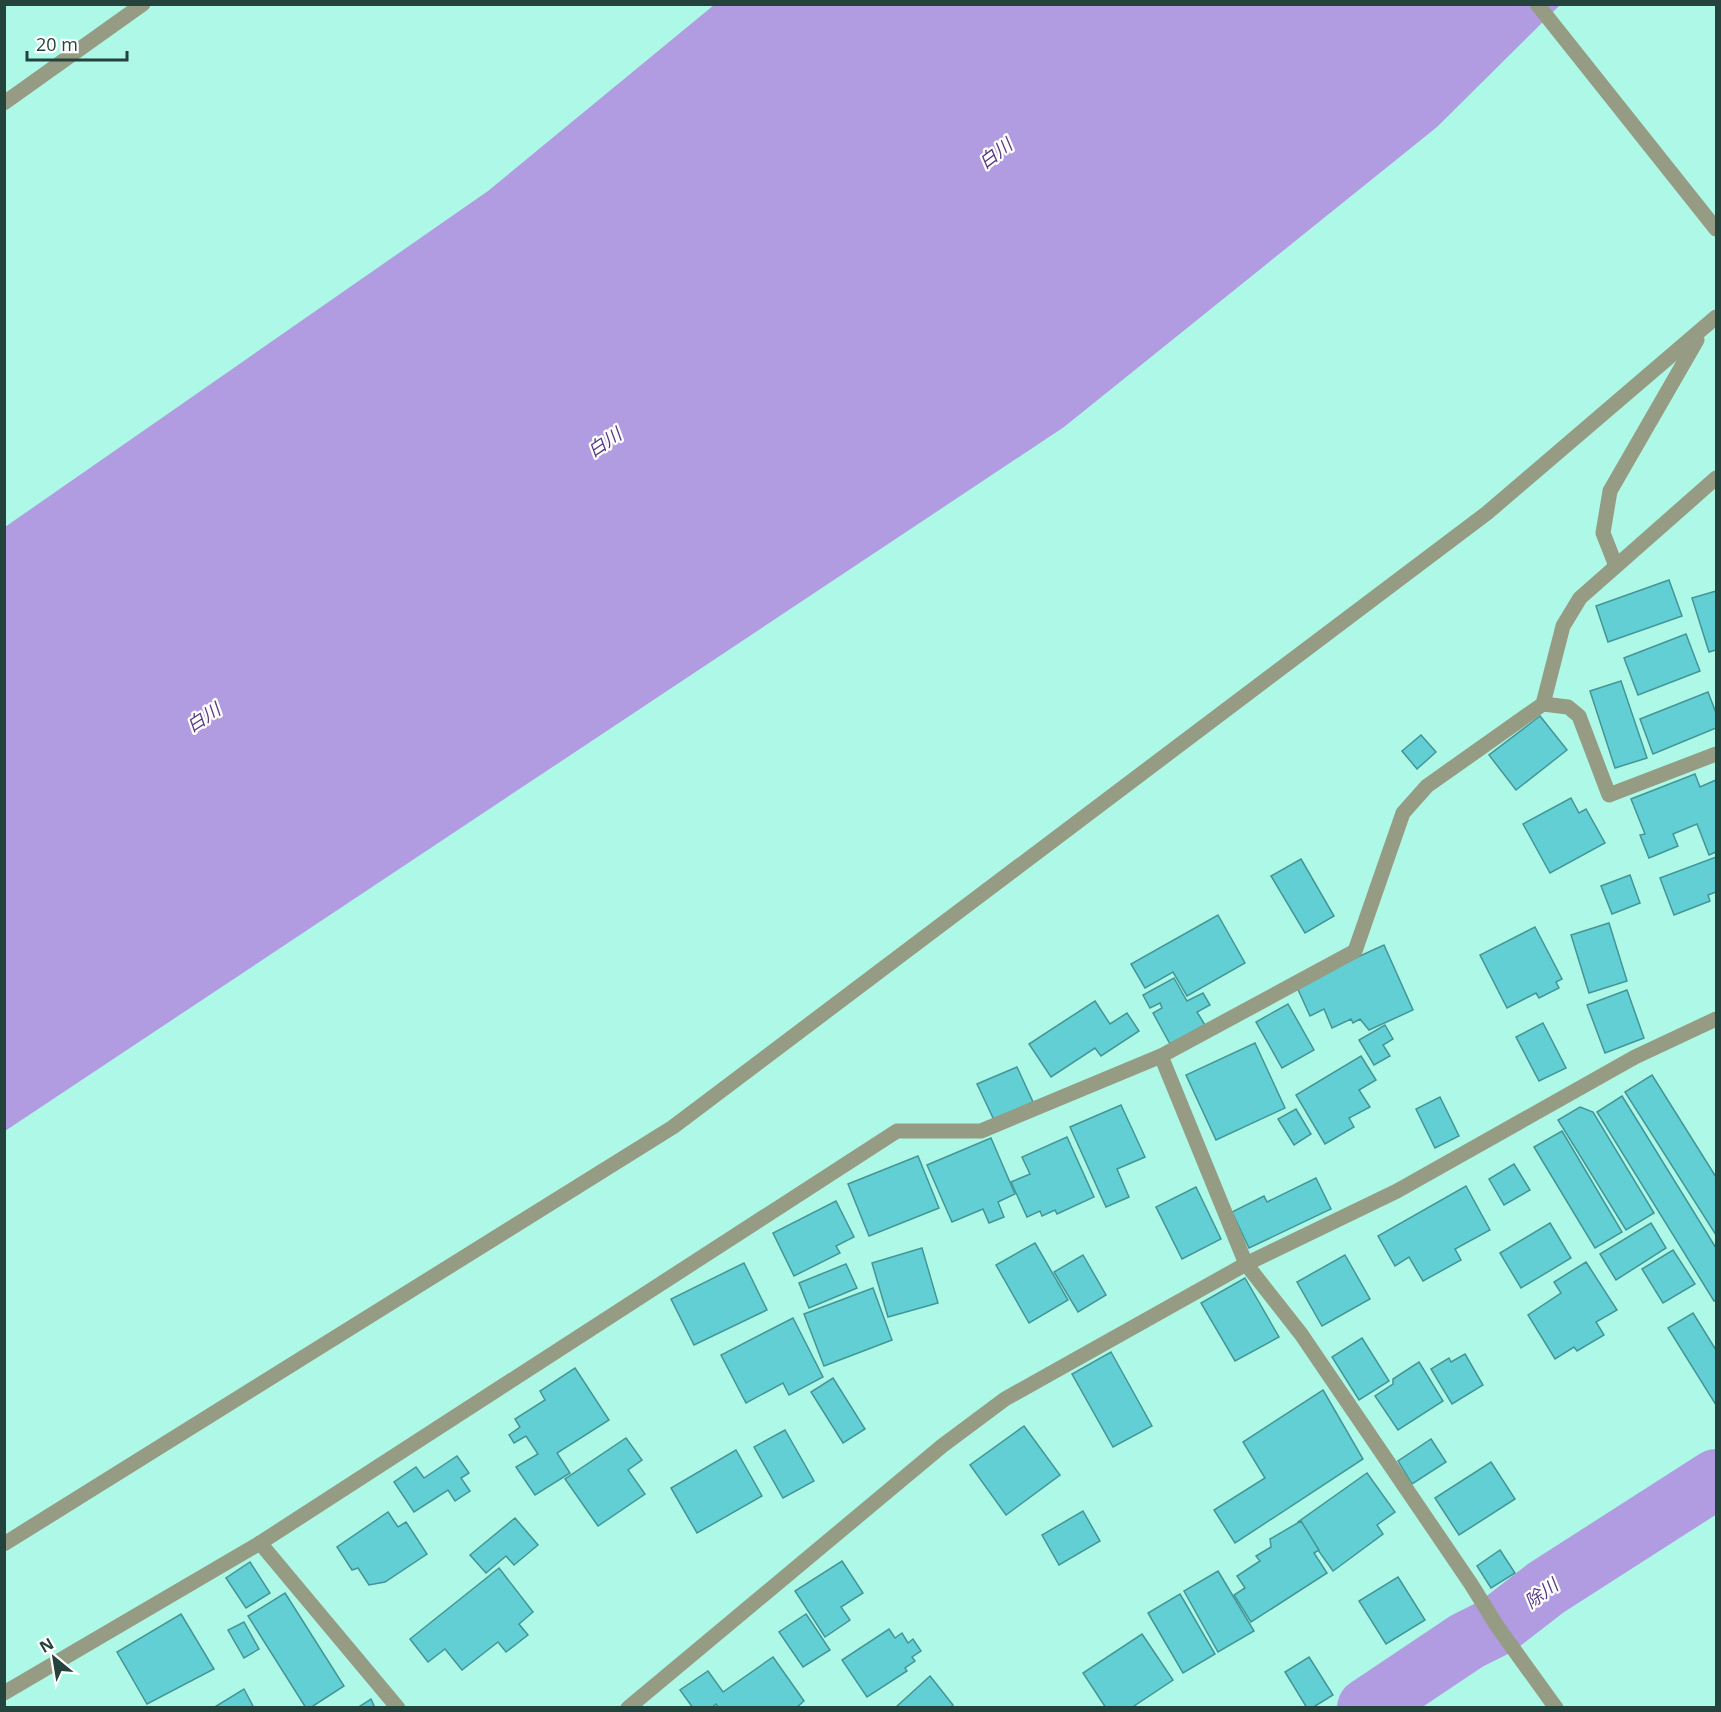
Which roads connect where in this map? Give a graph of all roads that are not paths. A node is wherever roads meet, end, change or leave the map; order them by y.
1 (143, 4) edge
2 (1537, 4) edge
3 (4, 103) edge
4 (1716, 229) edge
5 (1716, 318) edge
6 (1702, 330) junction
7 (1716, 478) edge
8 (1616, 566) junction
9 (1543, 704) junction
10 (1716, 754) edge
11 (1716, 1019) edge
12 (1161, 1056) junction
13 (1246, 1264) junction
14 (260, 1543) junction
15 (4, 1544) edge
16 (4, 1693) edge
17 (398, 1707) edge
18 (628, 1707) edge
19 (1556, 1707) edge

1 - 3 street
2 - 4 street
5 - 6 street
6 - 8 street
6 - 15 street
7 - 8 street
8 - 9 street
9 - 10 street
9 - 12 street
11 - 13 street
12 - 13 street
12 - 14 street
13 - 18 street
13 - 19 street
14 - 16 street
14 - 17 street

